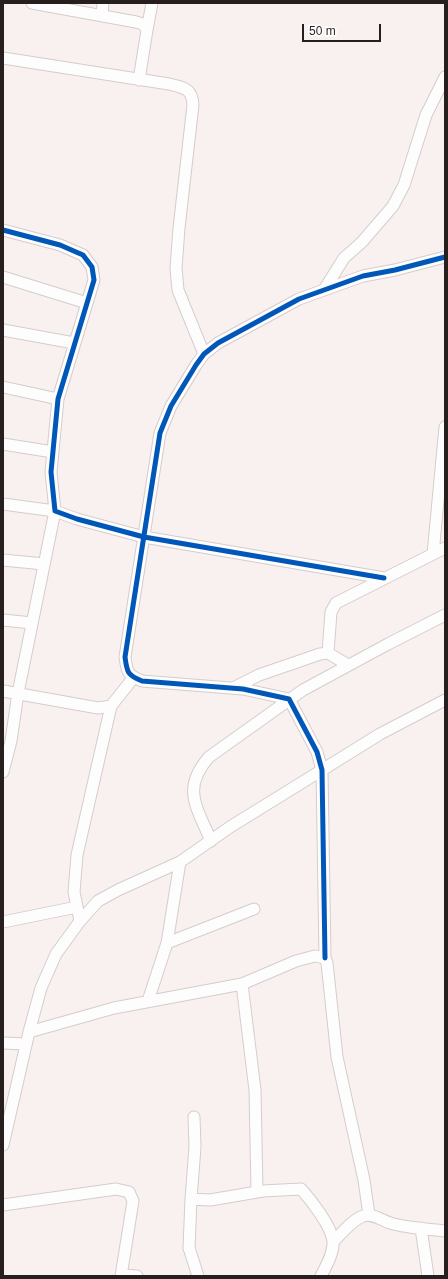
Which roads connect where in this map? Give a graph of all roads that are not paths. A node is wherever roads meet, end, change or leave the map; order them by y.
1 (32, 3) edge
2 (103, 3) edge
3 (152, 3) edge
4 (54, 5) edge
5 (102, 15) junction
6 (147, 30) junction
7 (3, 58) edge
8 (445, 77) edge
9 (139, 80) junction
10 (3, 230) edge
11 (445, 257) edge
12 (3, 277) edge
13 (324, 290) junction
14 (87, 303) junction
15 (3, 330) edge
16 (74, 343) junction
17 (204, 354) junction
18 (3, 387) edge
19 (58, 399) junction
20 (445, 427) edge
21 (3, 444) edge
22 (53, 452) junction
23 (3, 504) edge
24 (55, 511) junction
25 (144, 537) junction
26 (445, 548) edge
27 (433, 554) junction
28 (3, 560) edge
29 (44, 564) junction
30 (384, 578) junction
31 (445, 614) edge
32 (3, 620) edge
33 (32, 623) junction
34 (328, 653) junction
35 (348, 665) junction
36 (134, 677) junction
37 (233, 688) junction
38 (3, 691) edge
39 (18, 693) junction
40 (289, 699) junction
41 (445, 700) edge
42 (112, 706) junction
43 (4, 765) edge
44 (322, 770) junction
45 (211, 841) junction
46 (180, 862) junction
47 (77, 907) junction
48 (254, 909) dead end
49 (80, 921) junction
50 (3, 922) edge
51 (167, 943) junction
52 (325, 958) junction
53 (242, 984) junction
54 (148, 1001) junction
55 (28, 1032) junction
56 (3, 1043) edge
57 (26, 1044) junction
58 (194, 1117) dead end
59 (3, 1145) edge
60 (257, 1192) junction
61 (191, 1199) junction
62 (3, 1205) edge
63 (369, 1215) junction
64 (421, 1228) junction
65 (445, 1231) edge
66 (333, 1242) junction
67 (121, 1276) edge
68 (137, 1276) edge
69 (198, 1276) edge
70 (321, 1276) edge
71 (428, 1276) edge

1 - 4 street
2 - 5 street
3 - 6 street
4 - 5 street
5 - 6 street
6 - 9 street
7 - 9 street
8 - 13 street
9 - 17 street
10 - 14 street
11 - 13 street
12 - 14 street
13 - 17 street
14 - 16 street
15 - 16 street
16 - 19 street
17 - 25 street
18 - 19 street
19 - 22 street
20 - 27 street
21 - 22 street
22 - 24 street
23 - 24 street
24 - 25 street
24 - 29 street
25 - 30 street
25 - 36 street
26 - 27 street
27 - 30 street
28 - 29 street
29 - 33 street
30 - 34 street
31 - 35 street
32 - 33 street
33 - 39 street
34 - 35 street
34 - 37 street
35 - 40 street
36 - 37 street
36 - 42 street
37 - 40 street
38 - 39 street
39 - 42 street
39 - 43 street
40 - 44 street
40 - 45 street
41 - 44 street
42 - 47 street
44 - 45 street
44 - 52 street
45 - 46 street
46 - 49 street
46 - 51 street
47 - 49 street
47 - 50 street
48 - 51 street
49 - 55 street
51 - 54 street
52 - 53 street
52 - 63 street
53 - 54 street
53 - 60 street
54 - 55 street
55 - 57 street
56 - 57 street
57 - 59 street
58 - 61 street
60 - 61 street
60 - 66 street
61 - 69 street
62 - 67 street
63 - 64 street
63 - 66 street
64 - 65 street
64 - 71 street
66 - 70 street
67 - 68 street

